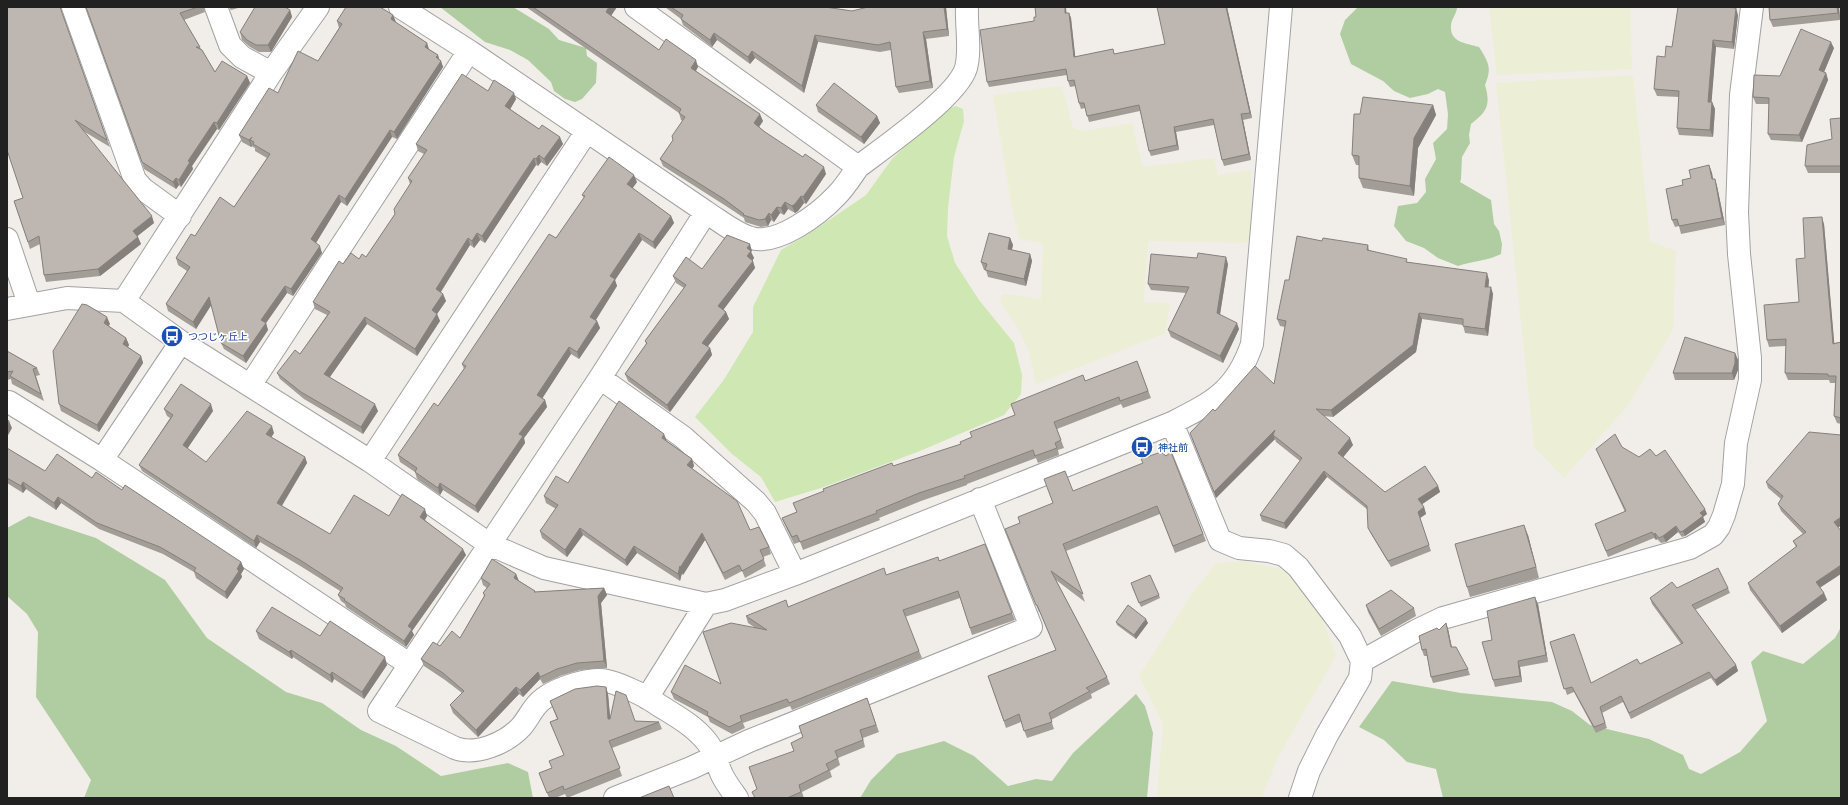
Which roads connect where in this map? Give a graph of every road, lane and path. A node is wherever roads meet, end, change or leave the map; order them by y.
1 (73, 7) edge
2 (216, 7) edge
3 (318, 7) edge
4 (400, 7) edge
5 (636, 7) edge
6 (967, 7) edge
7 (1281, 7) edge
8 (1752, 7) edge
9 (469, 51) junction
10 (271, 73) junction
11 (587, 131) junction
12 (858, 167) junction
13 (706, 212) junction
14 (180, 216) junction
15 (7, 239) edge
16 (124, 301) junction
17 (29, 304) junction
18 (7, 309) edge
19 (181, 342) junction
20 (600, 378) junction
21 (251, 384) junction
22 (7, 403) edge
23 (1172, 423) junction
24 (102, 460) junction
25 (370, 460) junction
26 (980, 499) junction
27 (489, 544) junction
28 (795, 574) junction
29 (706, 604) junction
30 (1362, 661) junction
31 (409, 664) junction
32 (647, 698) junction
33 (715, 756) junction
34 (615, 798) edge
35 (737, 798) edge
36 (1300, 798) edge

1 - 14 street
2 - 10 street
3 - 10 street
4 - 9 street
5 - 12 street
6 - 12 street
7 - 23 street
8 - 30 street
9 - 11 street
9 - 21 street
10 - 14 street
11 - 13 street
11 - 25 street
12 - 13 street
13 - 20 street
14 - 16 street
15 - 17 street
16 - 17 street
16 - 19 street
17 - 18 street
19 - 21 street
19 - 24 street
20 - 27 street
20 - 28 street
21 - 25 street
22 - 24 street
23 - 26 street
23 - 30 street
24 - 31 street
25 - 27 street
26 - 28 street
26 - 33 street
27 - 29 street
27 - 31 street
28 - 29 street
29 - 32 street
30 - 36 street
31 - 32 street
32 - 33 street
33 - 34 street
33 - 35 street

